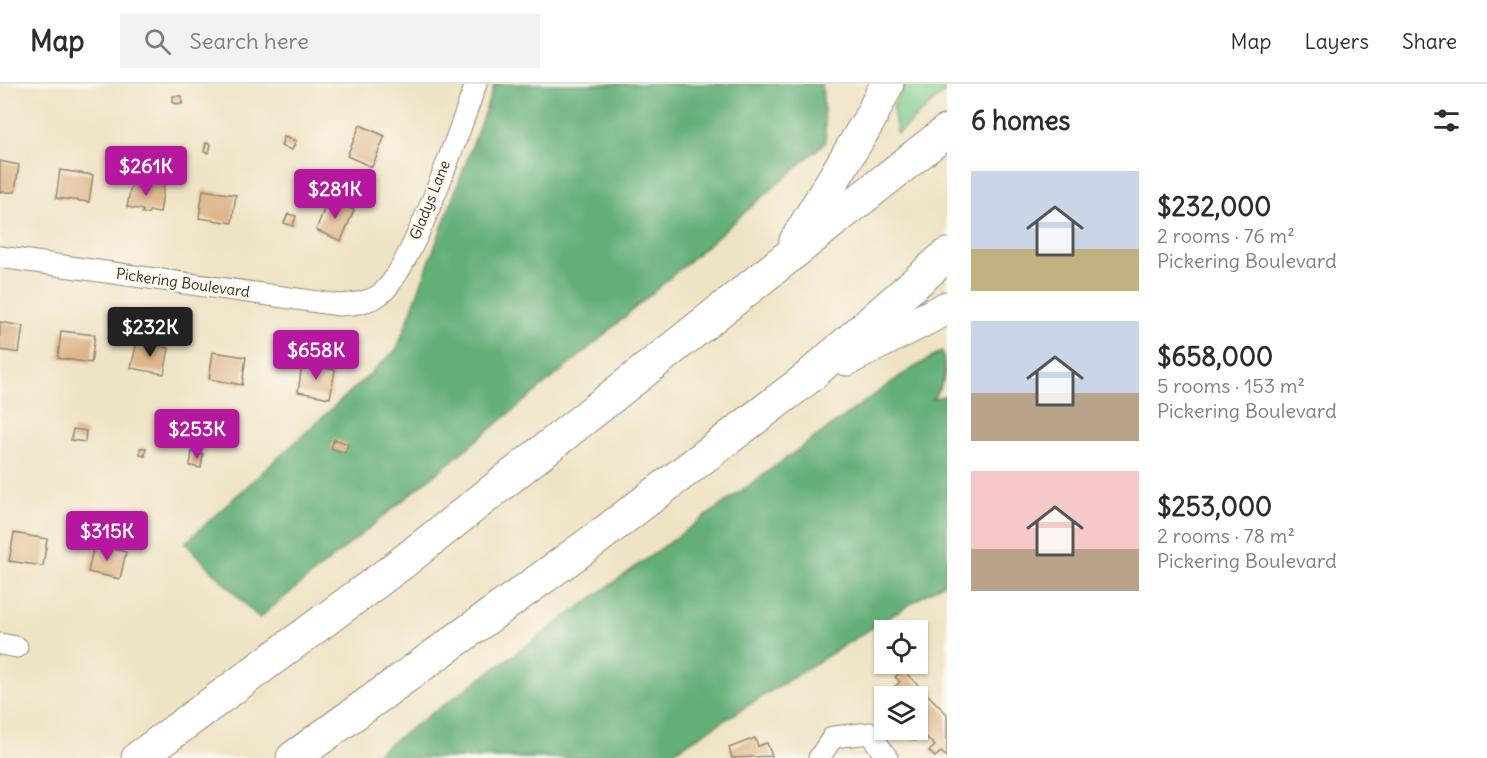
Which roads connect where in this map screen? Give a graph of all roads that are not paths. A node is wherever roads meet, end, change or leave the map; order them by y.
1 (476, 84) edge
2 (887, 84) edge
3 (947, 131) edge
4 (947, 255) edge
5 (0, 256) edge
6 (786, 257) junction
7 (365, 302) joint
8 (947, 308) edge
9 (805, 380) junction
10 (138, 758) edge
11 (293, 758) edge
12 (819, 758) edge
13 (887, 758) edge

1 - 7 street, Gladys Lane
2 - 6 highway
3 - 6 highway
4 - 9 highway
5 - 7 street, Pickering Boulevard
6 - 10 highway
8 - 9 highway
9 - 11 highway
12 - 13 street

